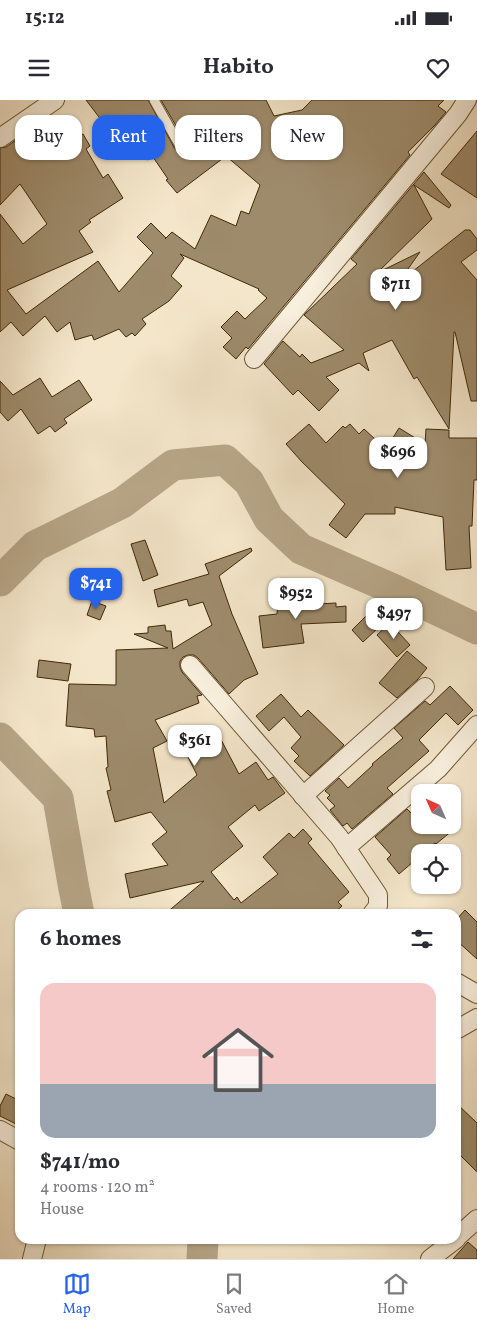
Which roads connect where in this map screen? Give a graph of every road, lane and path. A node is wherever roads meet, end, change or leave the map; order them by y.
1 (55, 100) edge
2 (154, 100) edge
3 (467, 100) edge
4 (175, 137) edge
5 (0, 138) edge
6 (254, 359) dead end
7 (190, 665) dead end
8 (425, 687) dead end
9 (477, 724) edge
10 (303, 796) junction
11 (346, 848) junction
12 (376, 909) edge
13 (461, 985) edge
14 (477, 994) edge
15 (477, 1018) edge
16 (461, 1027) edge
17 (0, 1130) edge
18 (15, 1138) edge
19 (477, 1219) edge
20 (461, 1233) edge
21 (36, 1244) edge
22 (449, 1244) edge
23 (32, 1259) edge
24 (430, 1259) edge

1 - 5 street
2 - 4 lane
3 - 6 street
7 - 10 street
8 - 10 street
9 - 11 street
10 - 11 street
11 - 12 street
13 - 14 street
15 - 16 street
17 - 18 street
19 - 20 street
21 - 23 street
22 - 24 street

